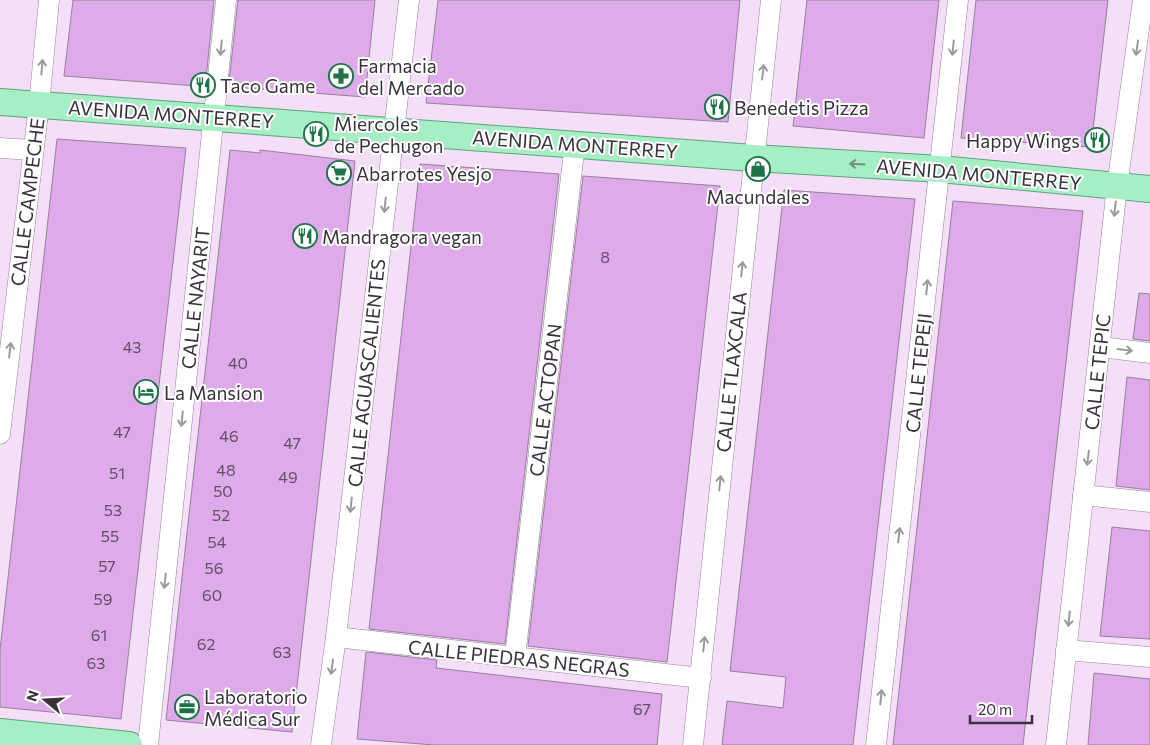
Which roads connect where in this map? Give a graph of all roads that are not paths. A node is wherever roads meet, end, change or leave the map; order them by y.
1 (48, 0) edge
2 (226, 0) edge
3 (409, 0) edge
4 (771, 0) edge
5 (958, 0) edge
6 (1143, 0) edge
7 (0, 102) edge
8 (39, 105) junction
9 (214, 117) junction
10 (393, 131) junction
11 (575, 143) junction
12 (0, 148) edge
13 (33, 150) junction
14 (753, 158) junction
15 (940, 169) junction
16 (1117, 186) junction
17 (1150, 188) edge
18 (1100, 347) junction
19 (1150, 353) edge
20 (0, 434) edge
21 (1083, 495) junction
22 (1150, 502) edge
23 (336, 637) junction
24 (1066, 650) junction
25 (515, 658) junction
26 (1150, 658) edge
27 (701, 678) junction
28 (0, 732) edge
29 (129, 745) edge
30 (148, 745) edge
31 (321, 745) edge
32 (694, 745) edge
33 (876, 745) edge
34 (1056, 745) edge

8 -> 1 street, CALLE CAMPECHE
2 -> 9 street, CALLE NAYARIT
3 - 10 street, CALLE AGUASCALIENTES
14 -> 4 street, CALLE TLAXCALA
5 -> 15 street, CALLE TEPEJI
6 -> 16 street, CALLE TEPIC
7 - 8 main road, AVENIDA MONTERREY
8 - 9 main road, AVENIDA MONTERREY
8 - 13 street, CALLE CAMPECHE
9 - 10 main road, AVENIDA MONTERREY
9 -> 30 street, CALLE NAYARIT
10 - 11 main road, AVENIDA MONTERREY
10 -> 23 street, CALLE AGUASCALIENTES
11 - 14 main road, AVENIDA MONTERREY
11 - 25 street, CALLE ACTOPAN
12 - 13 street
20 -> 13 street, CALLE CAMPECHE
15 -> 14 main road, AVENIDA MONTERREY
27 -> 14 street, CALLE TLAXCALA
15 - 16 main road, AVENIDA MONTERREY
33 -> 15 street, CALLE TEPEJI
16 - 17 main road, AVENIDA MONTERREY
16 -> 18 street, CALLE TEPIC
18 -> 19 street
18 -> 21 street, CALLE TEPIC
21 - 22 street
21 -> 24 street, CALLE TEPIC
23 - 25 street, CALLE PIEDRAS NEGRAS
23 -> 31 street, CALLE AGUASCALIENTES
24 - 26 street
24 - 34 street, CALLE TEPIC
25 - 27 street, CALLE PIEDRAS NEGRAS
27 - 32 street, CALLE TLAXCALA
28 - 29 main road

